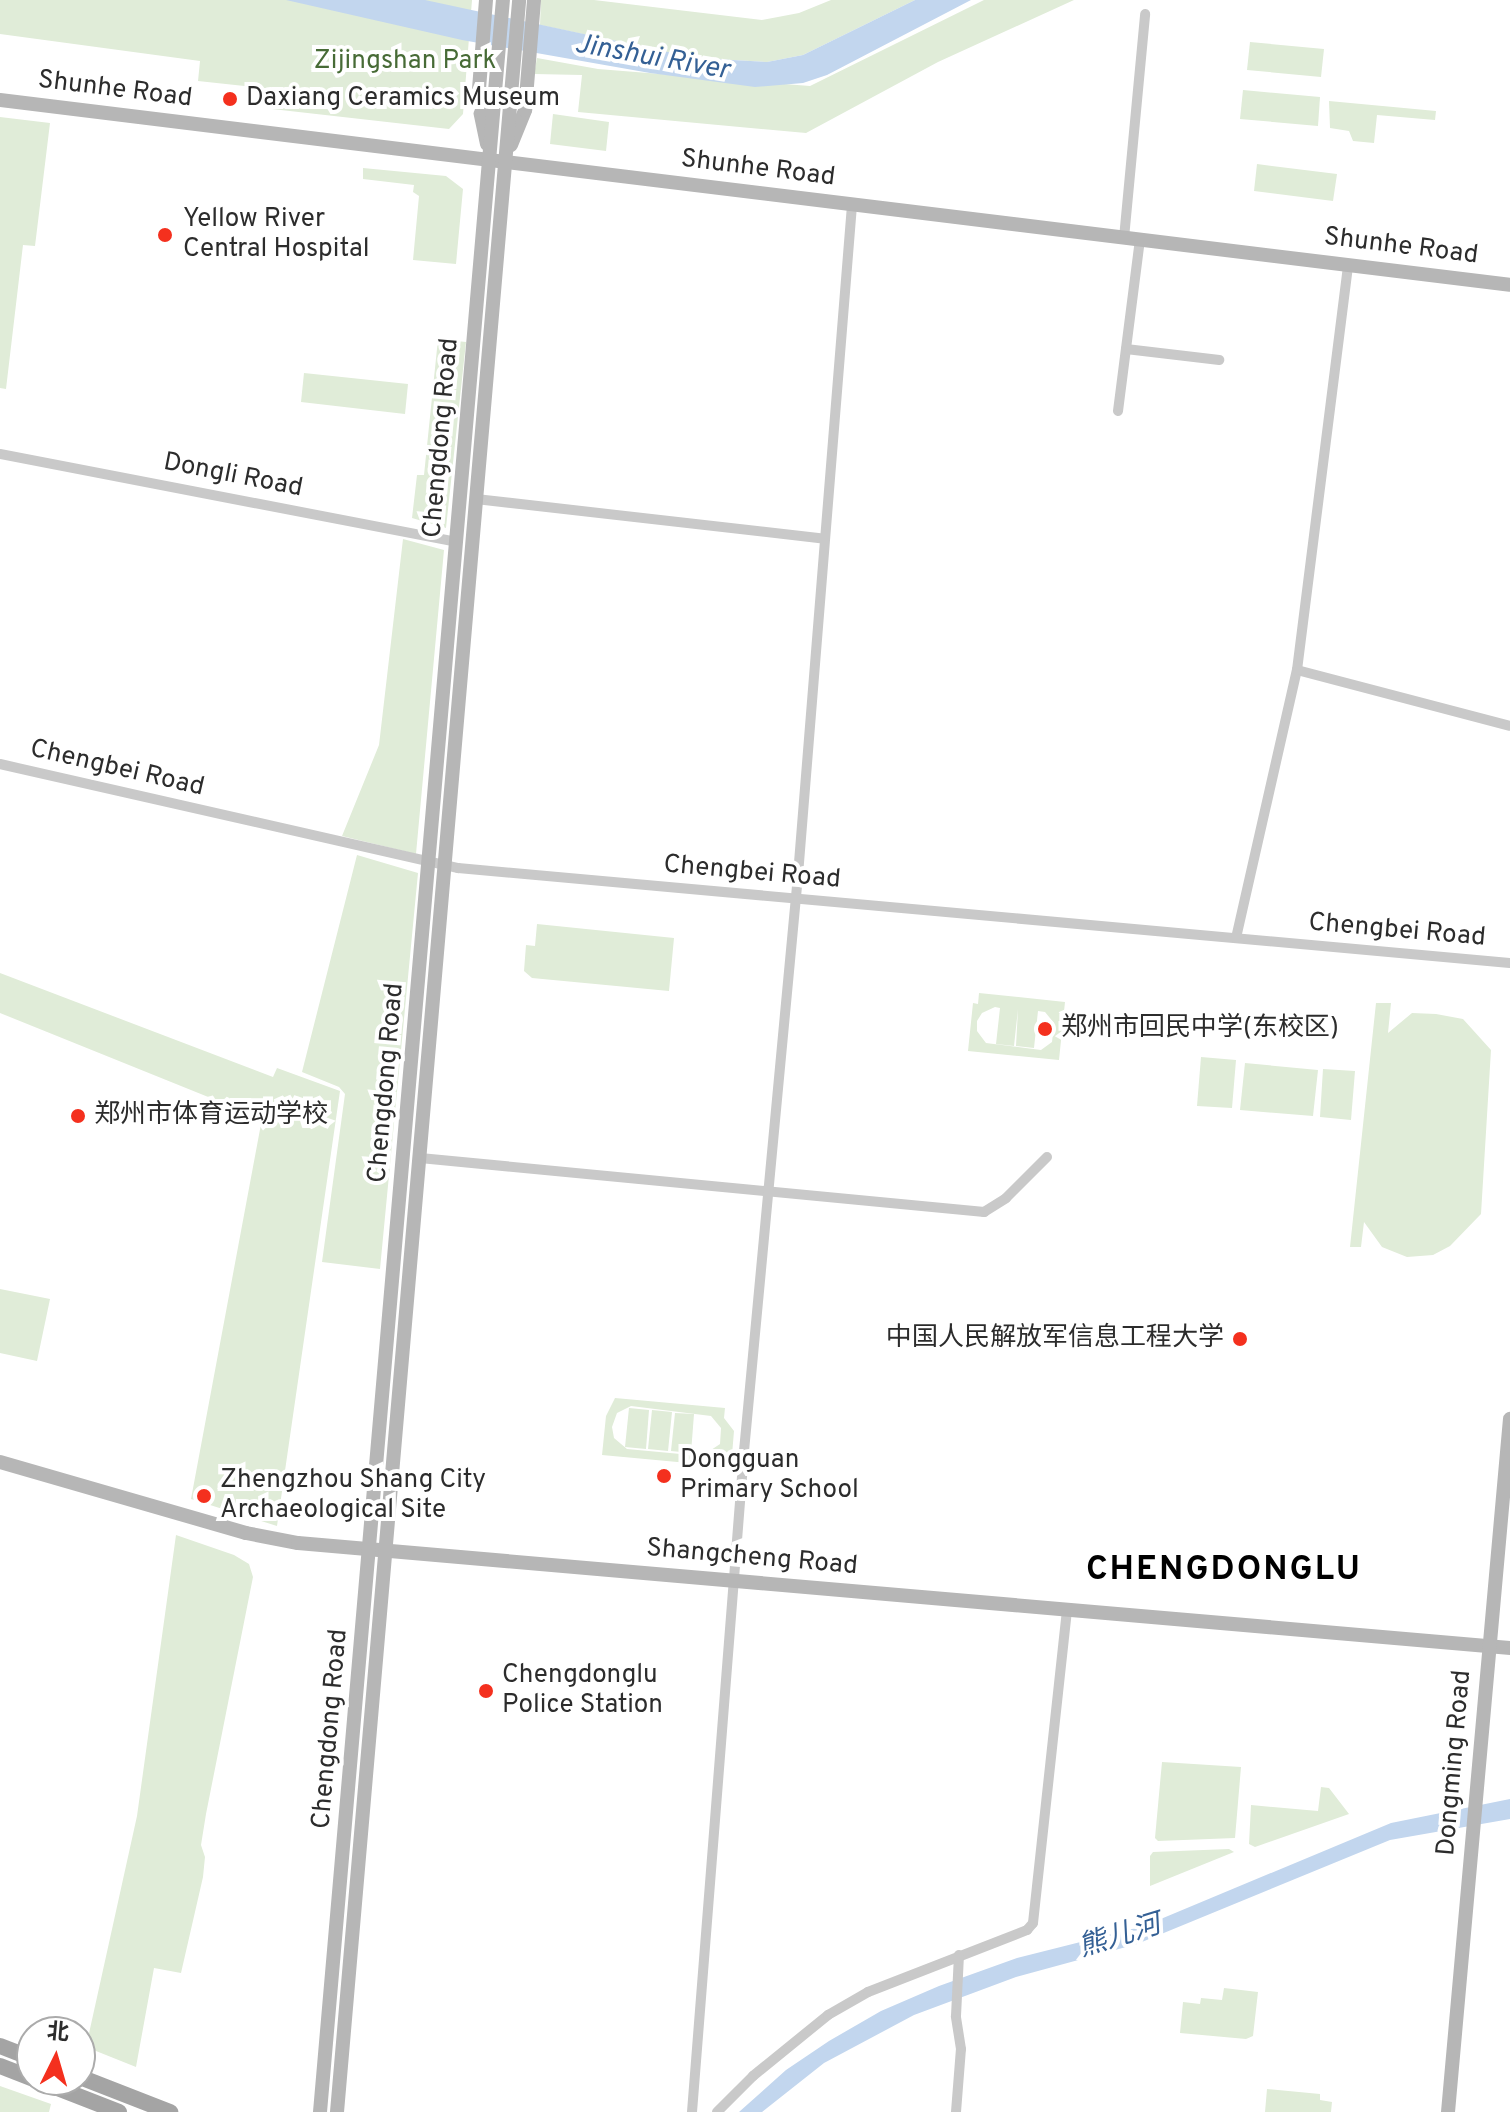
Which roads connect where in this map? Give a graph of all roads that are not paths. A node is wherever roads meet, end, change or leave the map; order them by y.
1 (486, 3) edge
2 (518, 6) edge
3 (1145, 14) dead end
4 (514, 61) junction
5 (0, 100) edge
6 (500, 161) junction
7 (852, 205) junction
8 (1132, 239) junction
9 (1348, 265) junction
10 (1510, 285) edge
11 (1126, 349) junction
12 (1219, 360) dead end
13 (1118, 411) dead end
14 (0, 454) edge
15 (476, 499) junction
16 (825, 539) junction
17 (457, 542) junction
18 (1297, 670) junction
19 (1510, 726) edge
20 (0, 764) edge
21 (429, 862) junction
22 (445, 865) junction
23 (796, 898) junction
24 (1236, 938) junction
25 (1510, 963) edge
26 (1047, 1157) dead end
27 (420, 1158) junction
28 (768, 1191) junction
29 (1510, 1419) edge
30 (0, 1462) edge
31 (379, 1550) junction
32 (734, 1580) junction
33 (1067, 1609) junction
34 (1490, 1646) junction
35 (1510, 1648) edge
36 (959, 1955) junction
37 (96, 2083) edge
38 (78, 2096) edge
39 (119, 2112) edge
40 (170, 2112) edge
41 (320, 2112) edge
42 (337, 2112) edge
43 (692, 2112) edge
44 (717, 2112) edge
45 (956, 2112) edge
46 (1448, 2112) edge

1 - 6 main road
2 - 4 main road
2 - 4 main road
3 - 8 street
4 - 6 main road, Chengdong Road
4 - 6 main road
5 - 6 main road, Shunhe Road
6 - 7 main road, Shunhe Road
6 - 15 main road, Chengdong Road
6 - 17 main road, Chengdong Road
7 - 8 main road, Shunhe Road
7 - 16 street
8 - 9 main road, Shunhe Road
8 - 11 street
9 - 10 main road, Shunhe Road
9 - 18 street
11 - 12 street
11 - 13 street
14 - 17 street, Dongli Road
15 - 16 street
15 - 22 main road, Chengdong Road
16 - 23 street
17 - 21 main road, Chengdong Road
18 - 19 street
18 - 24 street
20 - 21 street, Chengbei Road
21 - 22 street, Chengbei Road
21 - 31 main road, Chengdong Road
22 - 23 street, Chengbei Road
22 - 27 main road, Chengdong Road
23 - 24 street, Chengbei Road
23 - 28 street
24 - 25 street, Chengbei Road
26 - 28 street
27 - 28 street
27 - 31 main road, Chengdong Road
28 - 32 street
29 - 34 main road, Dongming Road
30 - 31 main road, Shangcheng Road
31 - 32 main road, Shangcheng Road
31 - 41 main road, Chengdong Road
31 - 42 main road, Chengdong Road
32 - 33 main road, Shangcheng Road
32 - 43 street
33 - 34 main road, Shangcheng Road
33 - 36 street
34 - 35 main road, Shangcheng Road
34 - 46 main road, Dongming Road
36 - 44 street
36 - 45 street
37 - 40 main road
38 - 39 main road

